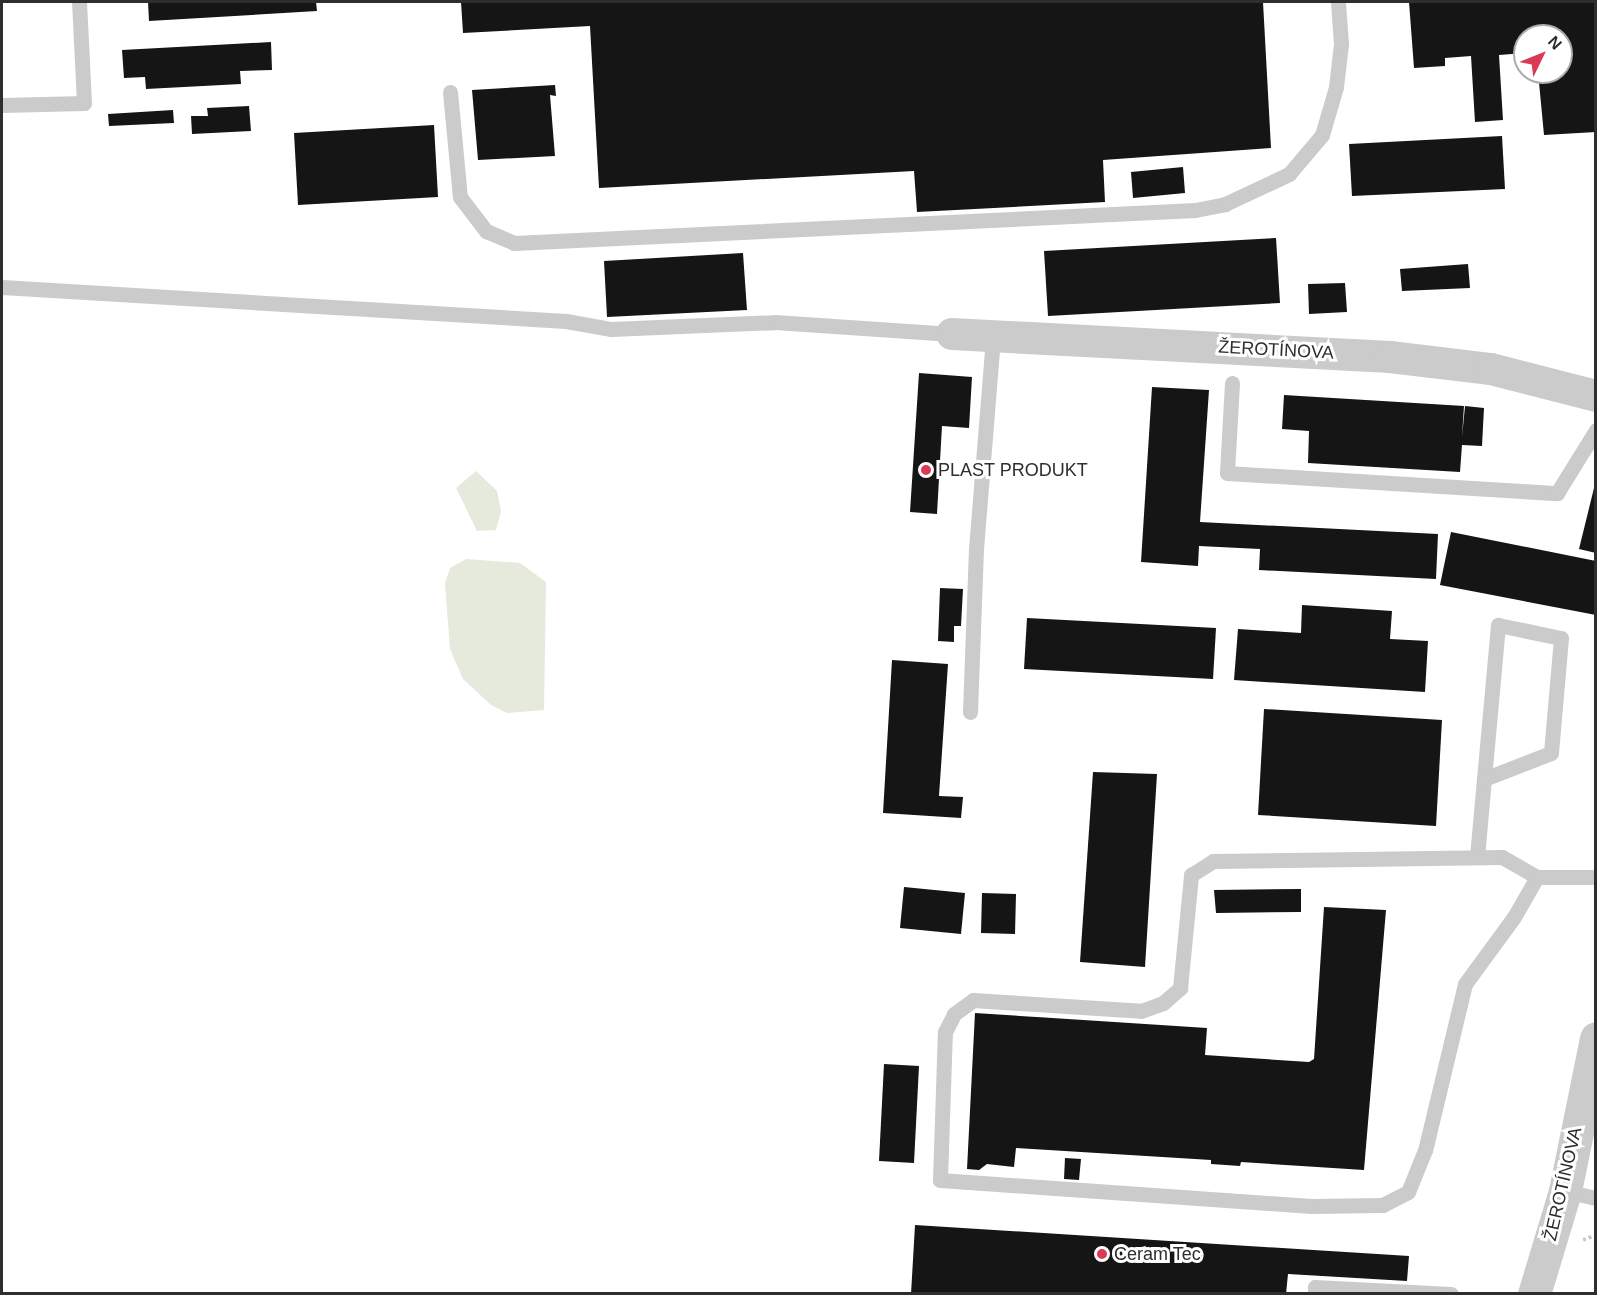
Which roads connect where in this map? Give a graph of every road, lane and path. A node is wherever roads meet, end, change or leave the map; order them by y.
1 (79, 2) edge
2 (1338, 2) edge
3 (450, 92) dead end
4 (2, 105) edge
5 (2, 287) edge
6 (952, 334) joint
7 (993, 338) junction
8 (1232, 383) dead end
9 (1596, 396) edge
10 (1596, 430) edge
11 (970, 712) dead end
12 (1484, 779) junction
13 (1477, 857) junction
14 (1537, 877) junction
15 (1596, 877) edge
16 (1596, 1038) edge
17 (1580, 1194) edge
18 (1315, 1293) edge
19 (1451, 1293) edge
20 (1534, 1293) edge

1 - 4 lane
2 - 3 lane
5 - 6 lane
6 - 7 street, ŽEROTÍNOVA
7 - 9 street, ŽEROTÍNOVA
7 - 11 lane
8 - 10 lane
12 - 12 lane
12 - 13 lane
13 - 14 lane
13 - 14 lane
14 - 15 lane
16 - 17 street, ŽEROTÍNOVA
17 - 20 street, ŽEROTÍNOVA
18 - 19 lane

